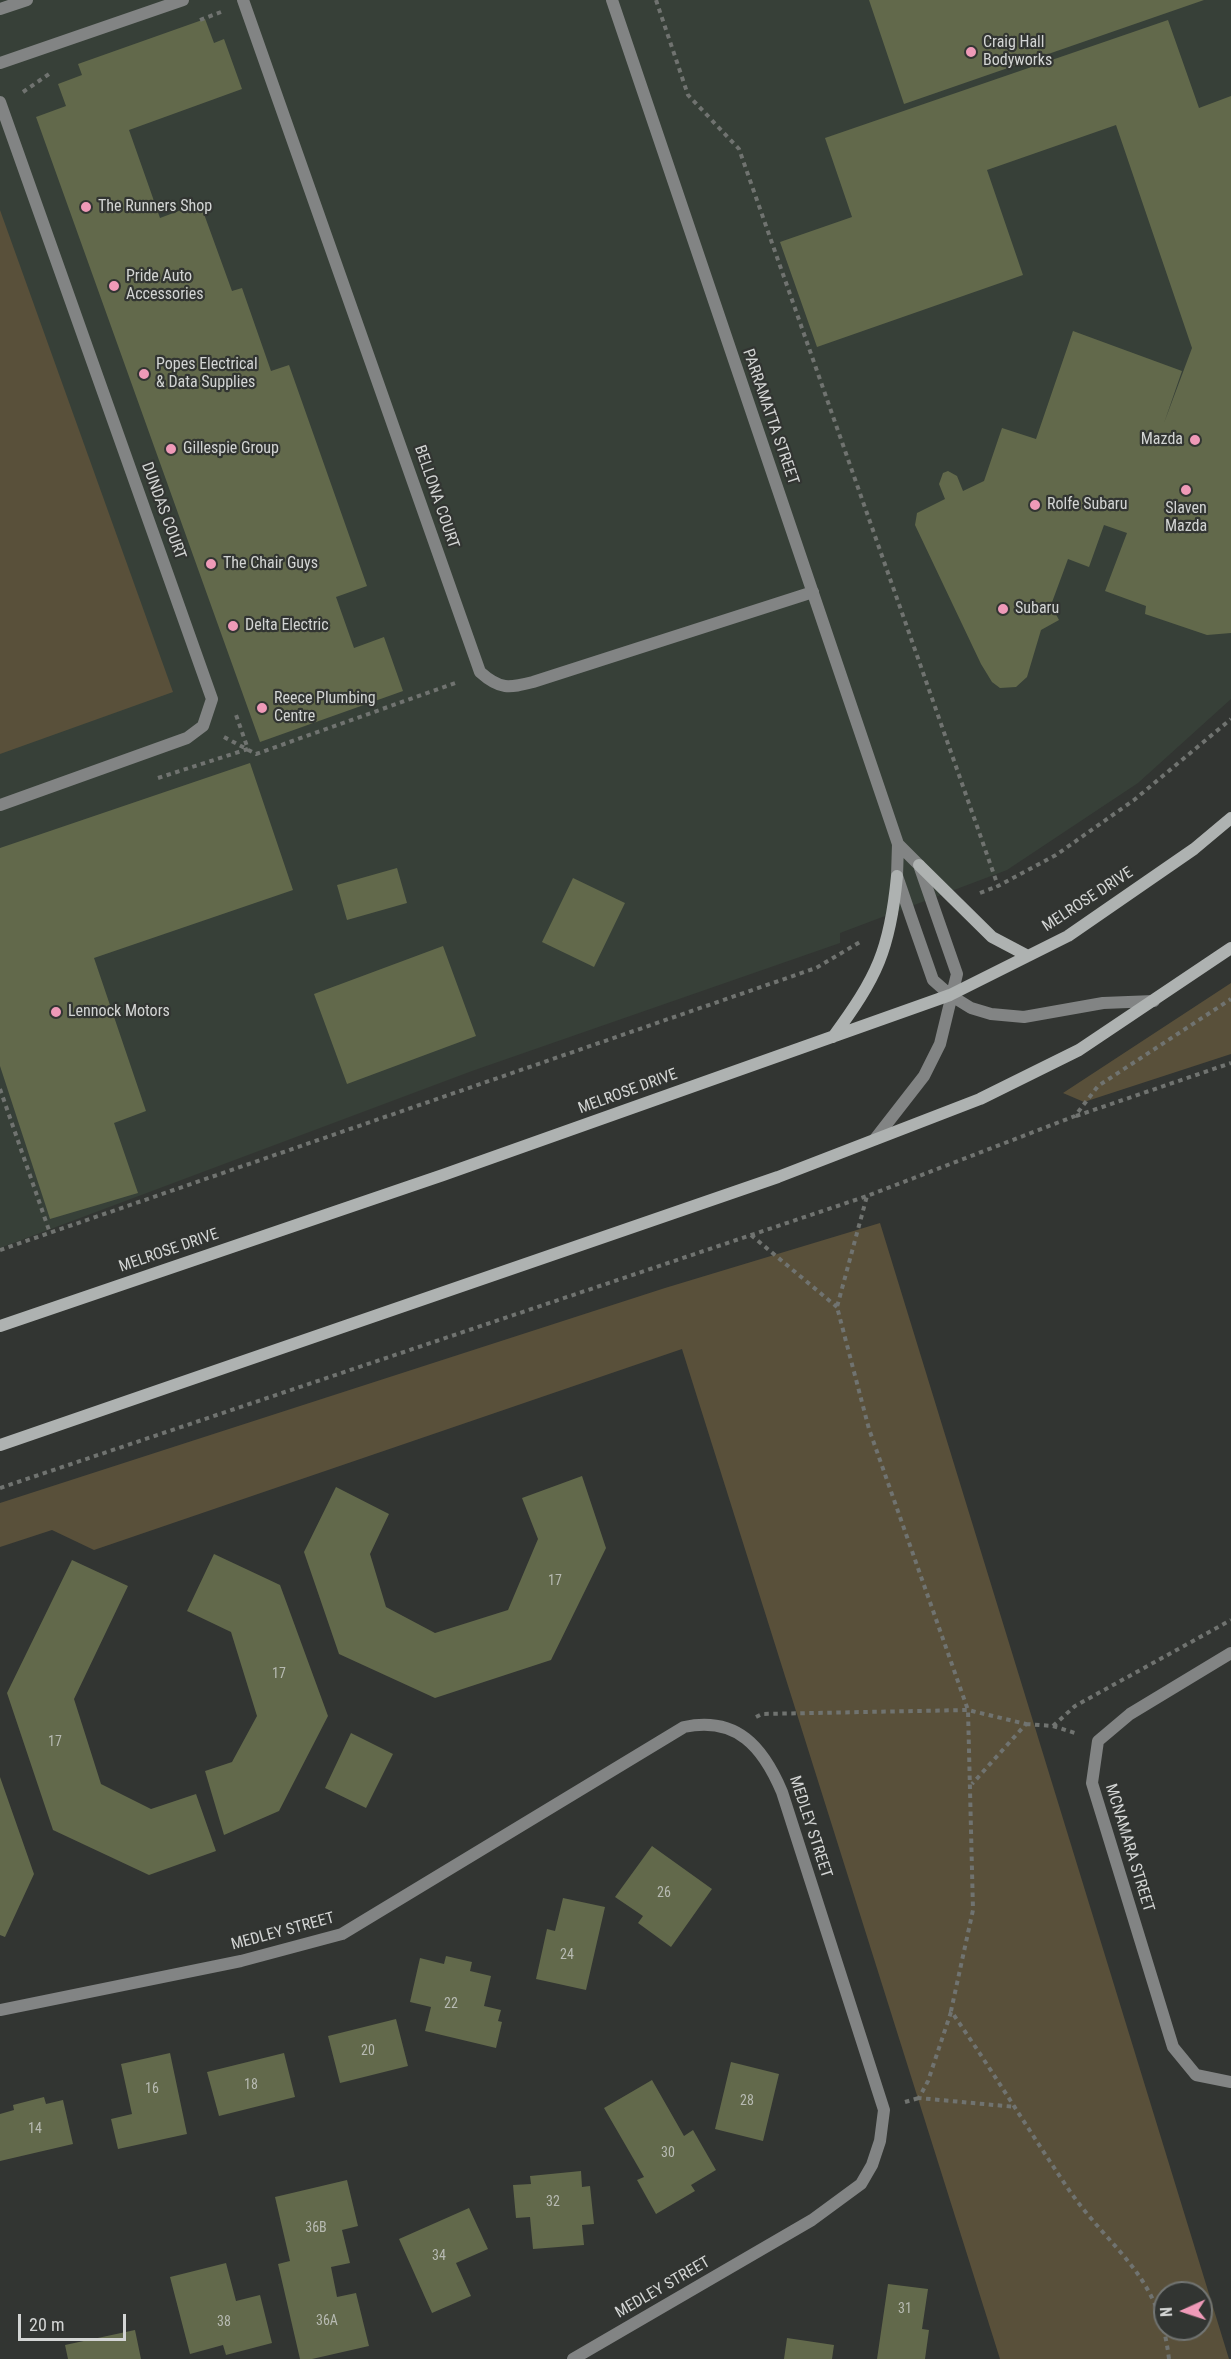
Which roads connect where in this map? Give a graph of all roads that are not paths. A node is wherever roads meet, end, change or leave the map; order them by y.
1 (27, 0) edge
2 (183, 0) edge
3 (243, 0) edge
4 (612, 0) edge
5 (0, 9) edge
6 (0, 63) edge
7 (0, 102) edge
8 (813, 592) junction
9 (0, 805) edge
10 (1231, 818) edge
11 (898, 844) junction
12 (919, 865) junction
13 (897, 876) junction
14 (1231, 948) edge
15 (1028, 956) junction
16 (950, 995) junction
17 (1154, 1001) junction
18 (833, 1037) junction
19 (874, 1139) junction
20 (0, 1326) edge
21 (0, 1445) edge
22 (1231, 1653) edge
23 (0, 2010) edge
24 (1231, 2082) edge
25 (573, 2359) edge

1 - 5 street
2 - 6 street
3 - 8 street, BELLONA COURT
4 - 8 street, PARRAMATTA STREET
7 - 9 street, DUNDAS COURT
8 - 11 street, PARRAMATTA STREET
10 - 15 main road, MELROSE DRIVE
11 - 12 street, PARRAMATTA STREET
11 - 13 street, PARRAMATTA STREET
12 - 15 main road
12 - 16 street, PARRAMATTA STREET
13 - 16 street, PARRAMATTA STREET
13 - 18 main road
14 - 17 main road
15 - 16 main road, MELROSE DRIVE
16 - 17 street, PARRAMATTA STREET
16 - 18 main road, MELROSE DRIVE
16 - 19 street, PARRAMATTA STREET
17 - 19 main road
18 - 20 main road, MELROSE DRIVE
19 - 21 main road
22 - 24 street, MCNAMARA STREET
23 - 25 street, MEDLEY STREET

